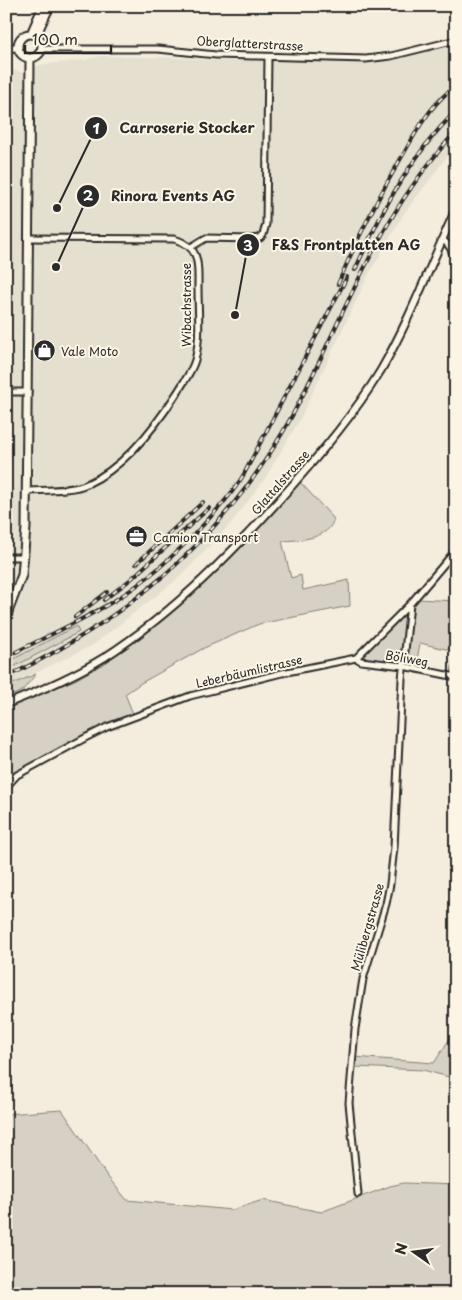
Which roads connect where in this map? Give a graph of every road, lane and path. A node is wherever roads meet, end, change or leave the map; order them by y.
1 (43, 6) edge
2 (50, 6) edge
3 (35, 35) junction
4 (456, 40) edge
5 (17, 47) junction
6 (6, 49) edge
7 (42, 49) junction
8 (268, 57) junction
9 (30, 59) junction
10 (456, 209) edge
11 (29, 238) junction
12 (442, 240) junction
13 (191, 248) junction
14 (456, 263) edge
15 (6, 392) edge
16 (28, 392) junction
17 (27, 491) junction
18 (456, 550) edge
19 (6, 557) edge
20 (24, 557) junction
21 (410, 604) junction
22 (6, 617) edge
23 (356, 658) junction
24 (404, 666) junction
25 (456, 677) edge
26 (6, 704) edge
27 (6, 787) edge
28 (358, 1194) dead end

1 - 3 main road
2 - 3 main road
3 - 5 main road
3 - 7 main road
4 - 8 street, Oberglatterstrasse
5 - 6 street
5 - 9 main road
7 - 8 street, Oberglatterstrasse
7 - 9 main road
8 - 13 street
9 - 11 main road
10 - 12 street, Glattalstrasse
11 - 13 street, Wibachstrasse
11 - 16 main road
12 - 14 street
12 - 26 street, Glattalstrasse
13 - 17 street, Wibachstrasse
15 - 16 street
16 - 17 main road
17 - 20 main road
18 - 21 street
19 - 20 street
20 - 22 main road
21 - 23 street
21 - 24 street, Mülibergstrasse
23 - 24 street, Böliweg
23 - 27 street, Leberbäumlistrasse
24 - 25 street, Böliweg
24 - 28 street, Mülibergstrasse

